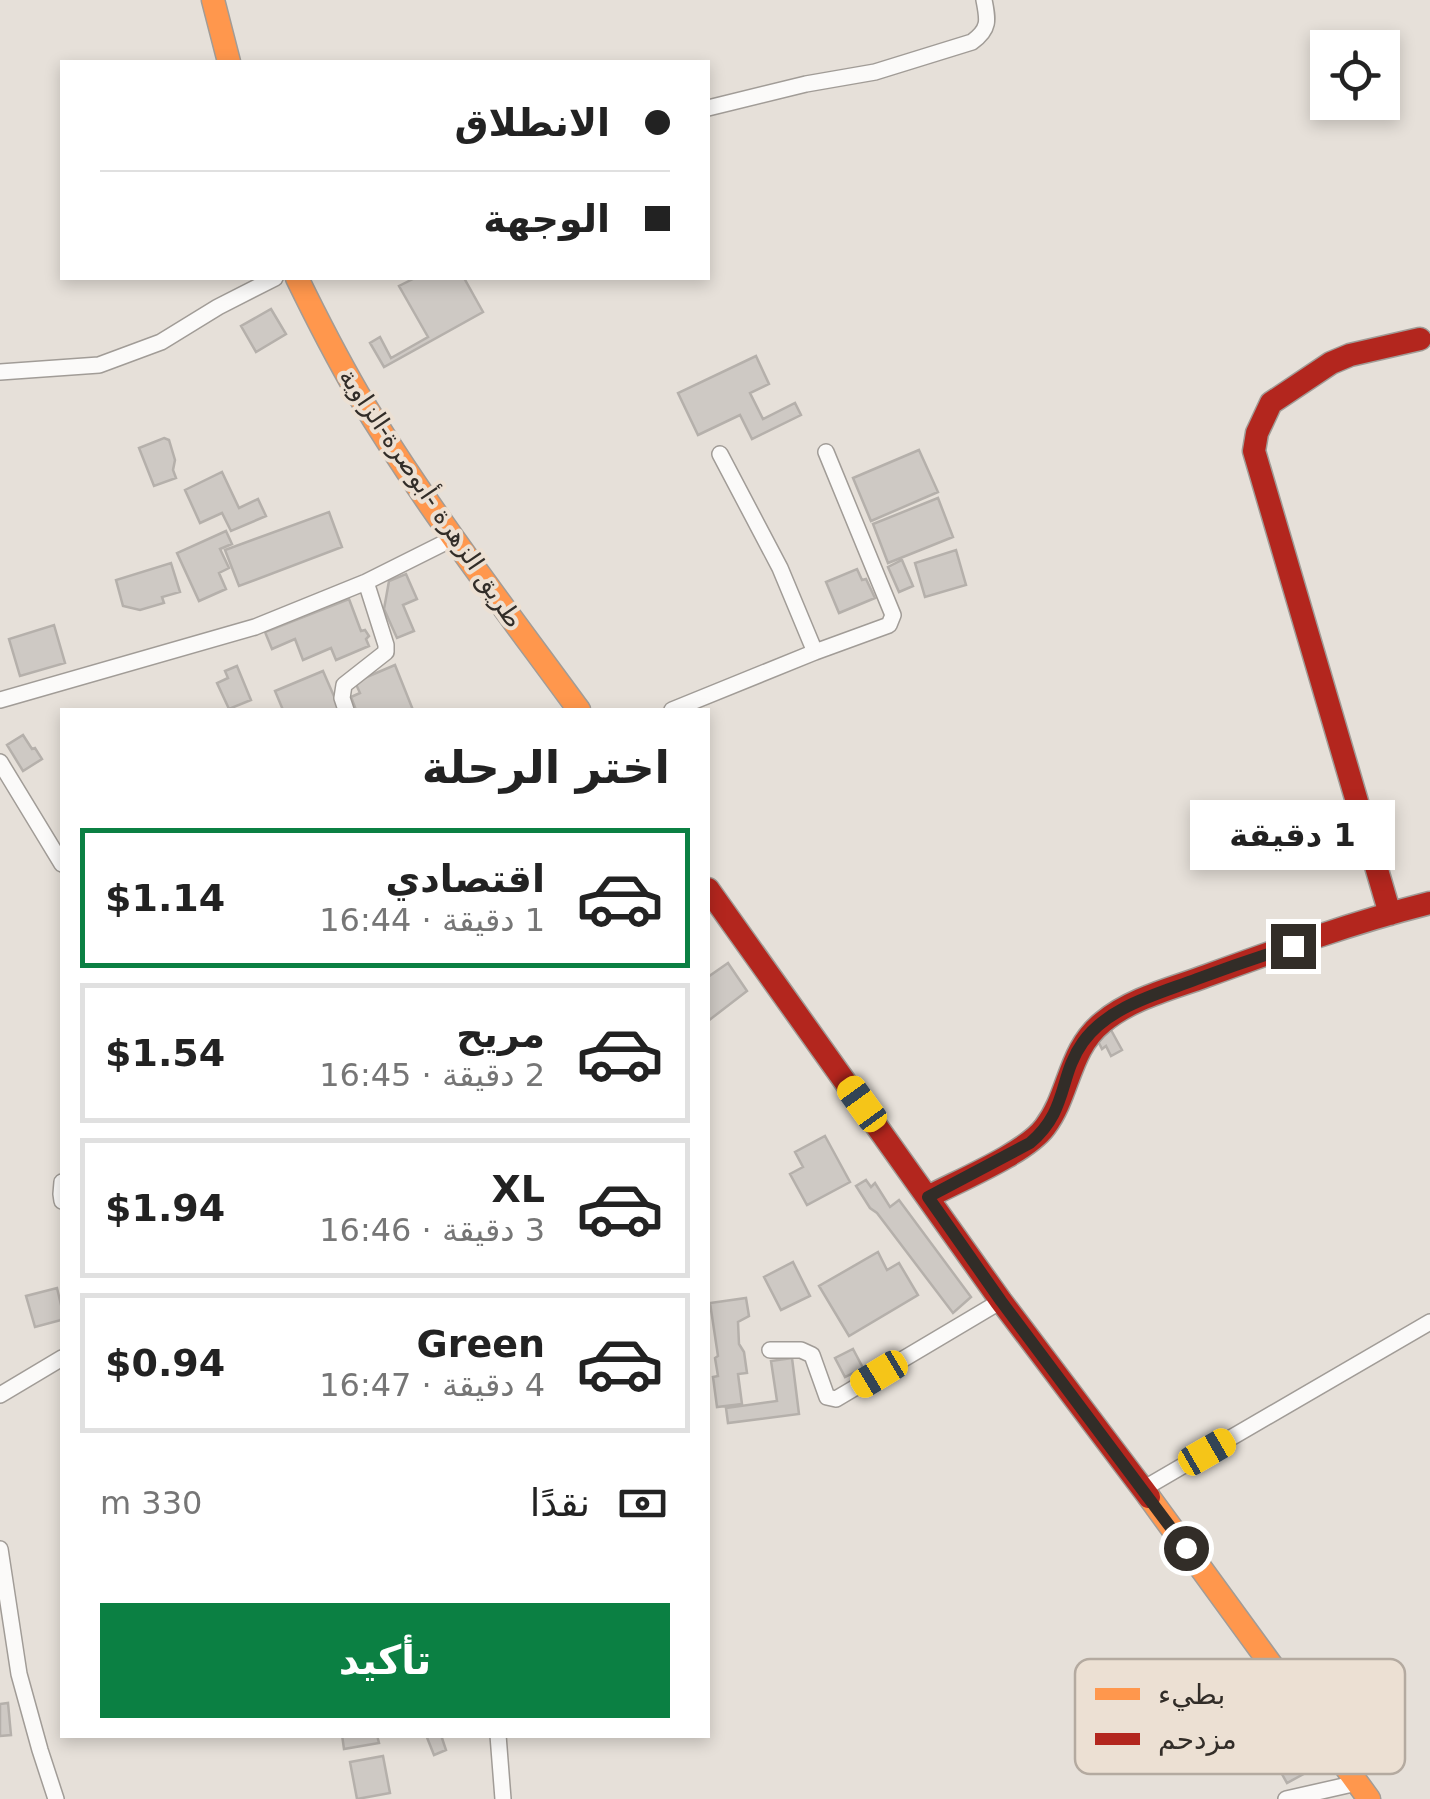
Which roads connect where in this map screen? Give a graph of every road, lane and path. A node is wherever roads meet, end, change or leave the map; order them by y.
1 (213, 0) edge
2 (984, 0) edge
3 (228, 60) edge
4 (710, 108) edge
5 (271, 280) edge
6 (304, 280) edge
7 (1420, 339) dead end
8 (0, 372) edge
9 (826, 452) dead end
10 (720, 454) dead end
11 (454, 538) junction
12 (366, 582) junction
13 (815, 652) junction
14 (0, 700) edge
15 (345, 708) edge
16 (578, 708) edge
17 (677, 708) edge
18 (0, 762) edge
19 (60, 861) edge
20 (710, 892) edge
21 (1430, 903) edge
22 (1390, 914) junction
23 (928, 1197) junction
24 (1001, 1301) junction
25 (1430, 1322) edge
26 (770, 1350) dead end
27 (60, 1359) edge
28 (0, 1395) edge
29 (1143, 1489) junction
30 (0, 1549) edge
31 (1267, 1659) edge
32 (498, 1738) edge
33 (1363, 1791) edge
34 (56, 1799) edge
35 (503, 1799) edge
36 (1286, 1799) edge

1 - 3 main road
2 - 4 street
5 - 8 street
6 - 11 main road, طريق الزهرة -أبوصرة-الزاوية
7 - 22 main road
9 - 13 street
10 - 13 street
11 - 12 street
11 - 16 main road, طريق الزهرة -أبوصرة-الزاوية
12 - 14 street
12 - 15 street
13 - 17 street
18 - 19 street
20 - 23 main road
21 - 22 main road
22 - 23 main road
23 - 24 main road
24 - 26 street
24 - 29 main road
25 - 29 street
27 - 28 street
29 - 31 main road
30 - 34 street
32 - 35 street
33 - 36 street

